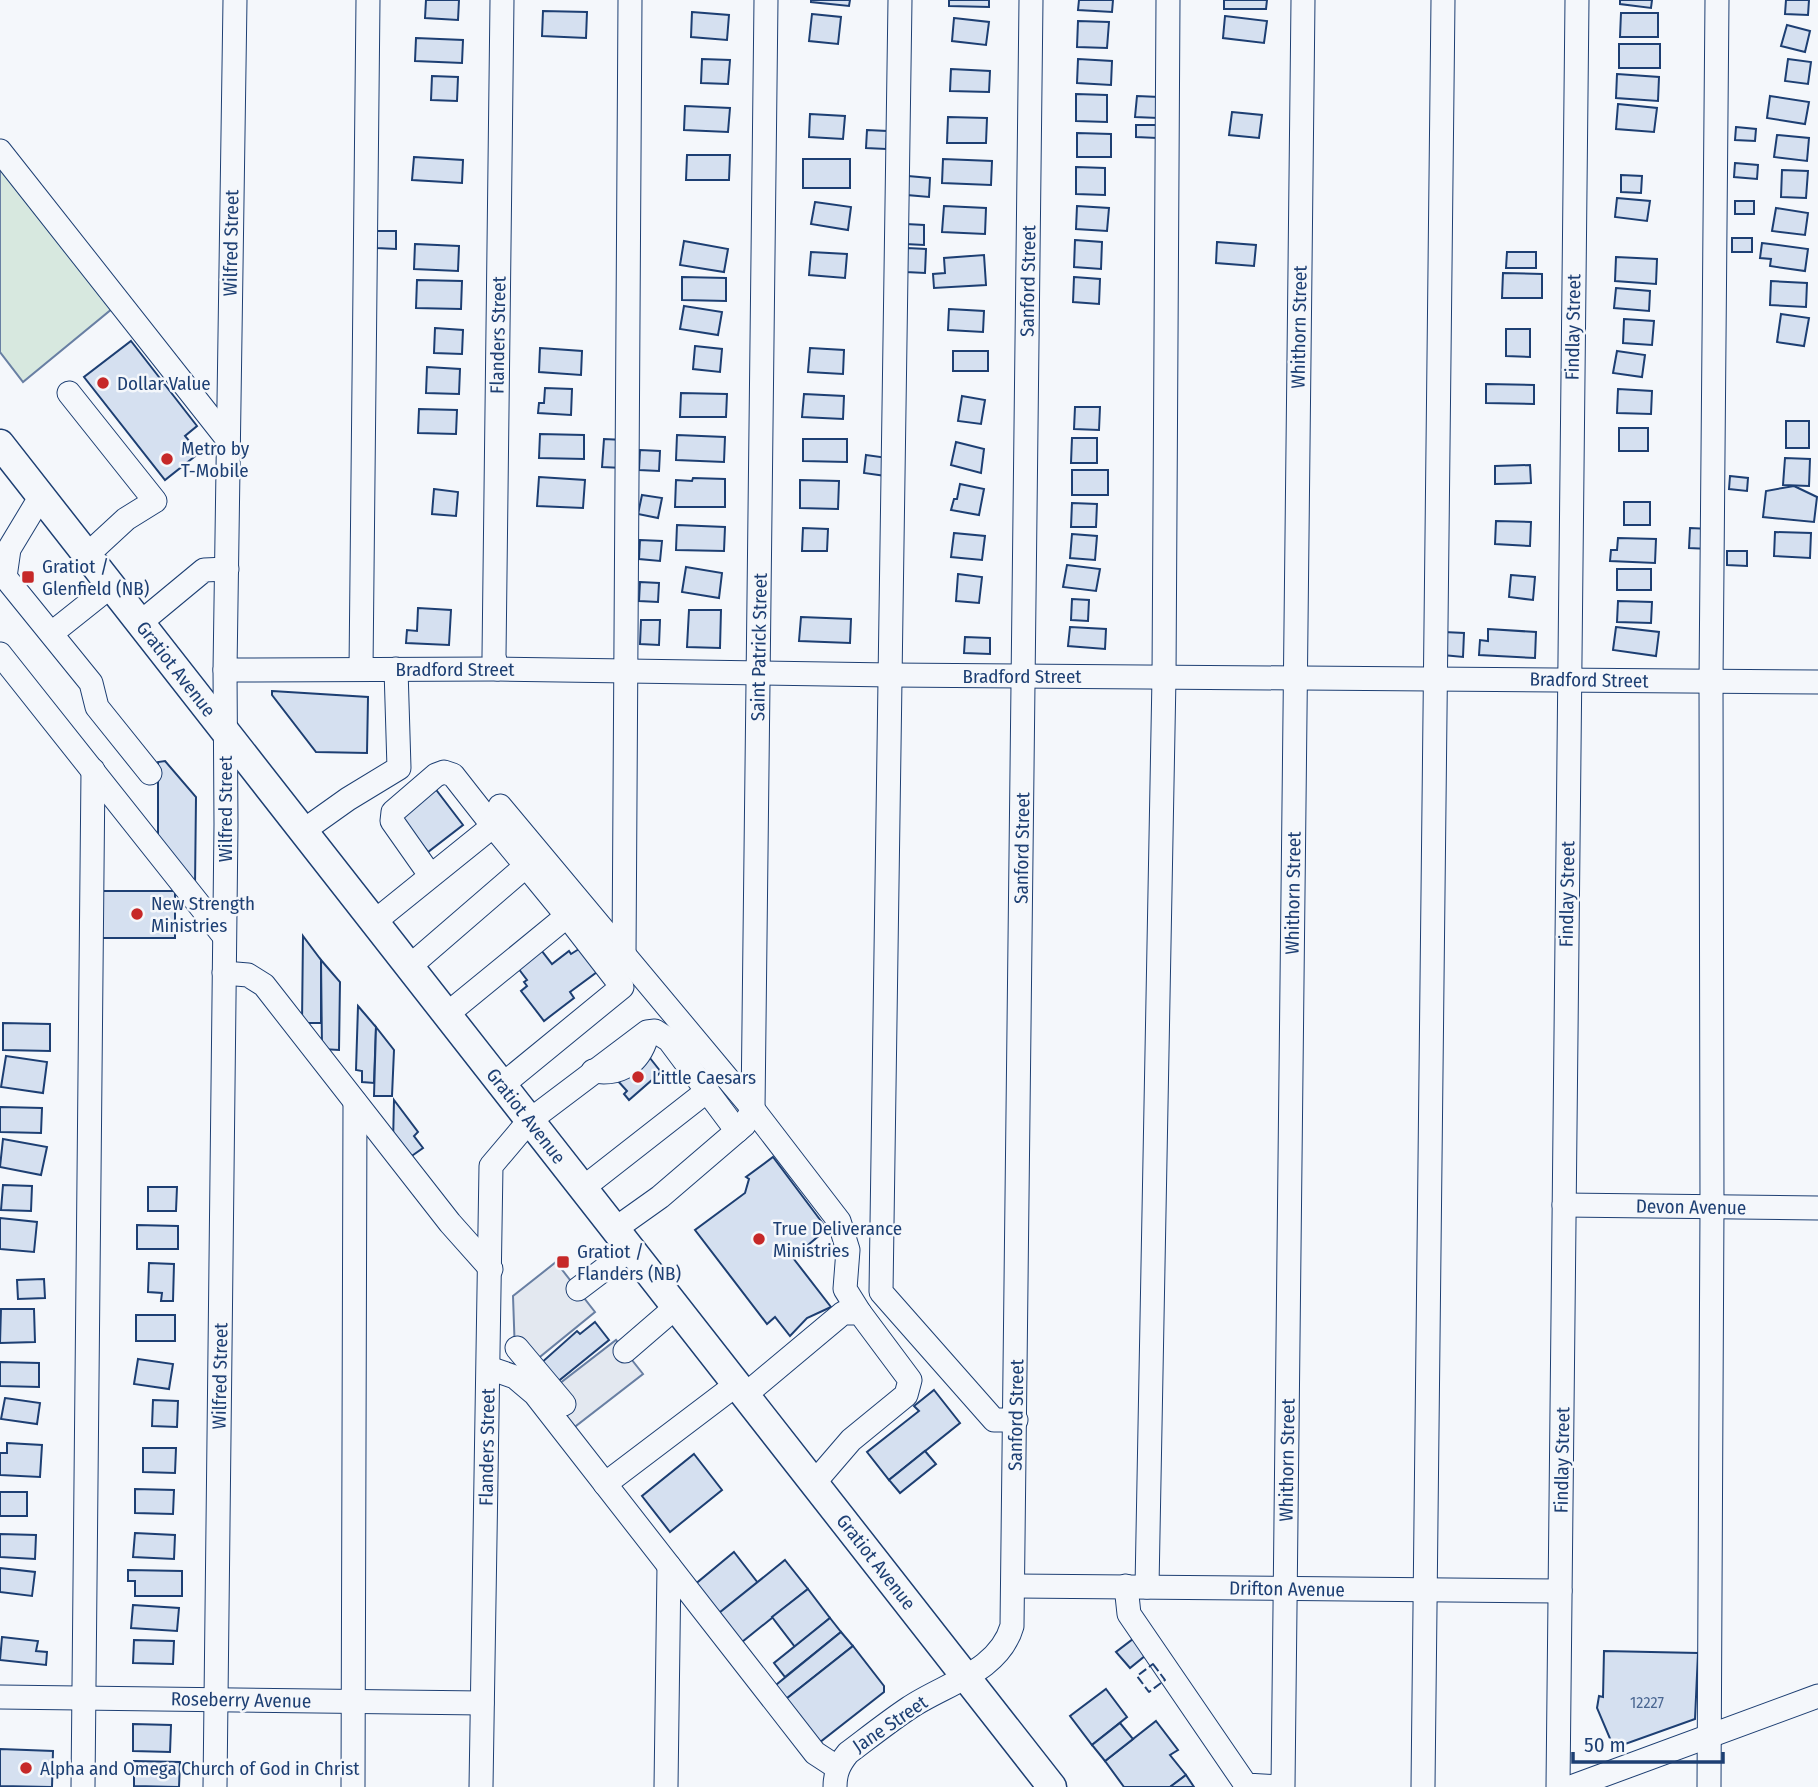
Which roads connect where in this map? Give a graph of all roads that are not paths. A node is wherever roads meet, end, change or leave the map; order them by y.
1 (235, 0) edge
2 (368, 0) edge
3 (502, 0) edge
4 (630, 0) edge
5 (766, 0) edge
6 (900, 0) edge
7 (1031, 0) edge
8 (1168, 0) edge
9 (1303, 0) edge
10 (1443, 0) edge
11 (1577, 0) edge
12 (1717, 0) edge
13 (0, 151) edge
14 (69, 393) dead end
15 (229, 440) junction
16 (0, 444) edge
17 (41, 496) junction
18 (87, 555) junction
19 (226, 569) junction
20 (111, 586) junction
21 (140, 623) junction
22 (52, 633) junction
23 (0, 654) edge
24 (361, 669) junction
25 (396, 669) junction
26 (497, 669) junction
27 (225, 670) junction
28 (625, 671) junction
29 (759, 673) junction
30 (891, 676) junction
31 (1024, 676) junction
32 (1164, 677) junction
33 (1295, 677) junction
34 (1435, 678) junction
35 (1570, 679) junction
36 (1711, 681) junction
37 (1818, 682) edge
38 (226, 733) junction
39 (93, 770) junction
40 (150, 773) dead end
41 (496, 816) junction
42 (303, 831) junction
43 (526, 866) junction
44 (430, 875) junction
45 (567, 916) junction
46 (374, 922) junction
47 (224, 936) junction
48 (624, 956) junction
49 (409, 967) junction
50 (224, 973) junction
51 (446, 1015) junction
52 (502, 1086) junction
53 (707, 1091) junction
54 (355, 1102) junction
55 (754, 1109) junction
56 (528, 1121) junction
57 (737, 1131) junction
58 (583, 1188) junction
59 (1564, 1205) junction
60 (1712, 1207) junction
61 (1818, 1208) edge
62 (623, 1239) junction
63 (491, 1269) junction
64 (578, 1289) dead end
65 (676, 1307) junction
66 (860, 1313) junction
67 (625, 1351) dead end
68 (507, 1361) junction
69 (741, 1389) junction
70 (1016, 1420) junction
71 (814, 1483) junction
72 (605, 1484) junction
73 (669, 1566) junction
74 (1014, 1586) junction
75 (1137, 1586) junction
76 (1285, 1589) junction
77 (1427, 1590) junction
78 (1560, 1591) junction
79 (967, 1678) junction
80 (1818, 1696) edge
81 (0, 1697) edge
82 (84, 1698) junction
83 (216, 1700) junction
84 (355, 1701) junction
85 (482, 1703) junction
86 (1710, 1736) junction
87 (837, 1777) edge
88 (83, 1787) edge
89 (215, 1787) edge
90 (353, 1787) edge
91 (481, 1787) edge
92 (666, 1787) edge
93 (1052, 1787) edge
94 (1283, 1787) edge
95 (1423, 1787) edge
96 (1558, 1787) edge
97 (1571, 1787) edge
98 (1709, 1787) edge

1 - 15 street, Wilfred Street
2 - 24 street
3 - 26 street, Flanders Street
4 - 28 street
5 - 29 street, Saint Patrick Street
6 - 30 street
7 - 31 street, Sanford Street
8 - 32 street
9 - 33 street, Whithorn Street
10 - 34 street
11 - 35 street, Findlay Street
12 - 36 street
13 - 15 street
14 - 18 street
15 - 19 street, Wilfred Street
16 - 17 main road, Gratiot Avenue
17 - 18 main road, Gratiot Avenue
17 - 22 street
18 - 20 main road, Gratiot Avenue
19 - 21 street
19 - 27 street, Wilfred Street
20 - 21 main road, Gratiot Avenue
20 - 22 street
21 - 38 main road, Gratiot Avenue
22 - 40 street
23 - 39 street
24 - 25 street, Bradford Street
24 - 27 street, Bradford Street
25 - 26 street, Bradford Street
25 - 42 street
26 - 28 street, Bradford Street
27 - 38 street, Wilfred Street
28 - 29 street, Bradford Street
28 - 48 street
29 - 30 street, Bradford Street
29 - 55 street, Saint Patrick Street
30 - 31 street, Bradford Street
30 - 70 street
31 - 32 street, Bradford Street
31 - 70 street, Sanford Street
32 - 33 street, Bradford Street
32 - 75 street
33 - 34 street, Bradford Street
33 - 76 street, Whithorn Street
34 - 35 street, Bradford Street
34 - 77 street
35 - 36 street, Bradford Street
35 - 59 street, Findlay Street
36 - 37 street, Bradford Street
36 - 60 street
38 - 42 main road, Gratiot Avenue
38 - 47 street, Wilfred Street
39 - 47 street
39 - 82 street
41 - 43 street
41 - 44 street
41 - 44 street
41 - 48 street
42 - 46 main road, Gratiot Avenue
43 - 45 street
43 - 49 street
44 - 46 street
45 - 51 street
45 - 52 street
46 - 49 main road, Gratiot Avenue
47 - 50 street, Wilfred Street
48 - 55 street
49 - 51 main road, Gratiot Avenue
50 - 54 street
50 - 83 street, Wilfred Street
51 - 52 main road, Gratiot Avenue
52 - 56 main road, Gratiot Avenue
53 - 56 street, Flanders Street
53 - 57 street
53 - 58 street
54 - 63 street
54 - 84 street
55 - 57 street
55 - 66 street
56 - 58 main road, Gratiot Avenue
56 - 63 street, Flanders Street
57 - 62 street
58 - 62 main road, Gratiot Avenue
59 - 60 street, Devon Avenue
59 - 78 street, Findlay Street
60 - 61 street, Devon Avenue
60 - 86 street
62 - 64 street
62 - 65 main road, Gratiot Avenue
63 - 68 street, Flanders Street
65 - 67 street
65 - 69 main road, Gratiot Avenue
66 - 69 street
66 - 71 street
68 - 72 street
68 - 85 street, Flanders Street
69 - 71 main road, Gratiot Avenue
69 - 72 street
70 - 74 street, Sanford Street
71 - 79 main road, Gratiot Avenue
72 - 73 street
73 - 87 street
73 - 92 street
74 - 75 street, Drifton Avenue
74 - 79 street, Sanford Street
75 - 76 street, Drifton Avenue
75 - 94 street
76 - 77 street, Drifton Avenue
76 - 94 street, Whithorn Street
77 - 78 street, Drifton Avenue
77 - 95 street
78 - 96 street, Findlay Street
79 - 87 street, Jane Street
79 - 93 main road, Gratiot Avenue
80 - 86 street
81 - 82 street, Roseberry Avenue
82 - 83 street, Roseberry Avenue
82 - 88 street
83 - 84 street, Roseberry Avenue
83 - 89 street, Wilfred Street
84 - 85 street, Roseberry Avenue
84 - 90 street
85 - 91 street, Flanders Street
86 - 97 street
86 - 98 street

